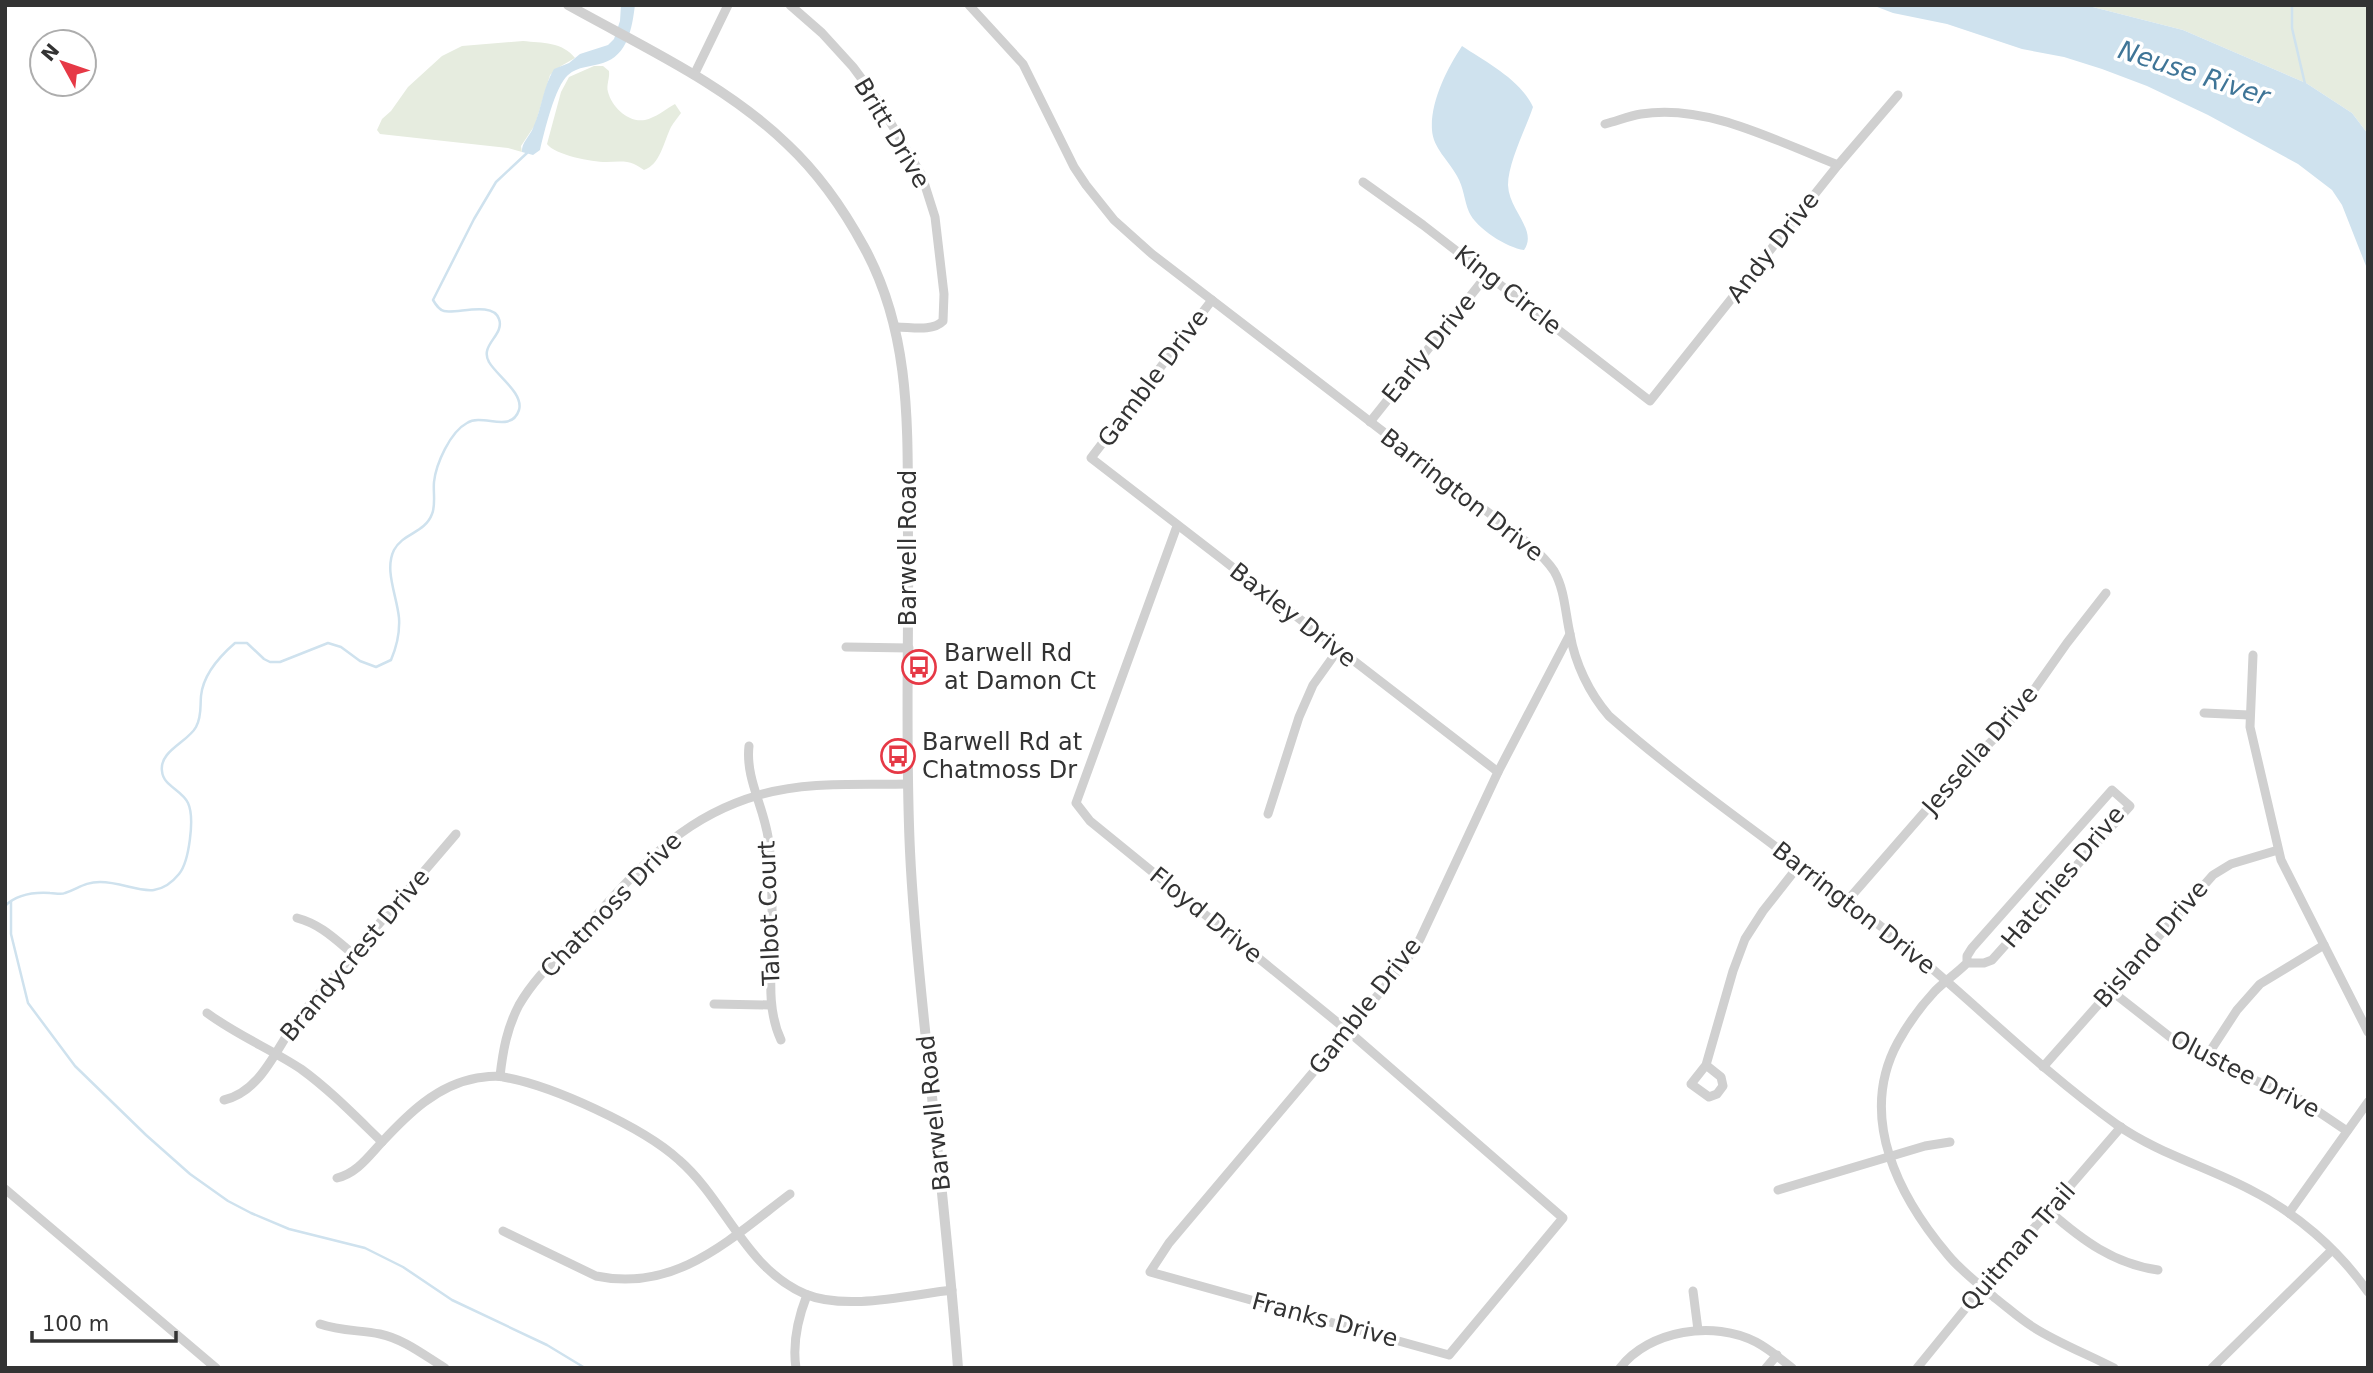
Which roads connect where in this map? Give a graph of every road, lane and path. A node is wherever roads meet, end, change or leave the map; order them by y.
1 (568, 5) edge
2 (728, 5) edge
3 (790, 5) edge
4 (969, 5) edge
5 (694, 75) junction
6 (1898, 95) dead end
7 (1605, 124) dead end
8 (1838, 165) junction
9 (1363, 182) dead end
10 (1487, 275) junction
11 (1212, 300) junction
12 (897, 327) junction
13 (1650, 401) joint
14 (1370, 422) junction
15 (1093, 456) joint
16 (1177, 526) junction
17 (2106, 593) dead end
18 (1570, 634) junction
19 (846, 647) dead end
20 (909, 648) junction
21 (1338, 650) junction
22 (2253, 655) dead end
23 (2204, 713) dead end
24 (2249, 715) junction
25 (749, 746) dead end
26 (1498, 772) junction
27 (907, 784) junction
28 (757, 796) junction
29 (1268, 814) dead end
30 (456, 834) dead end
31 (2278, 850) junction
32 (1800, 864) junction
33 (1847, 901) junction
34 (297, 918) dead end
35 (2324, 945) junction
36 (353, 954) junction
37 (1967, 963) junction
38 (1947, 981) junction
39 (2110, 990) junction
40 (714, 1004) dead end
41 (771, 1005) junction
42 (207, 1013) dead end
43 (1348, 1031) junction
44 (2368, 1032) edge
45 (781, 1040) dead end
46 (274, 1055) junction
47 (2205, 1059) junction
48 (1706, 1065) junction
49 (2043, 1067) junction
50 (500, 1076) junction
51 (224, 1100) dead end
52 (2367, 1103) edge
53 (2121, 1127) junction
54 (2347, 1130) junction
55 (382, 1142) junction
56 (1950, 1142) dead end
57 (1889, 1157) junction
58 (337, 1178) dead end
59 (5, 1189) edge
60 (1778, 1190) dead end
61 (790, 1194) dead end
62 (2049, 1211) junction
63 (2289, 1213) junction
64 (1562, 1217) joint
65 (503, 1231) dead end
66 (738, 1234) junction
67 (2332, 1250) junction
68 (2158, 1270) dead end
69 (1150, 1272) joint
70 (1983, 1287) junction
71 (952, 1290) junction
72 (1693, 1291) dead end
73 (2368, 1292) edge
74 (807, 1295) junction
75 (320, 1324) dead end
76 (1698, 1329) junction
77 (1777, 1355) junction
78 (216, 1368) edge
79 (445, 1368) edge
80 (796, 1368) edge
81 (958, 1368) edge
82 (1620, 1368) edge
83 (1766, 1368) edge
84 (1791, 1368) edge
85 (1917, 1368) edge
86 (2114, 1368) edge
87 (2212, 1368) edge

1 - 5 street, Barwell Road
2 - 5 street
3 - 12 street, Britt Drive
4 - 11 street, Barrington Drive
5 - 12 street, Barwell Road
6 - 8 street, Andy Drive
7 - 8 street
8 - 13 street, Andy Drive
9 - 10 street, King Circle
10 - 13 street, King Circle
10 - 14 street, Early Drive
11 - 14 street, Barrington Drive
11 - 15 street, Gamble Drive
12 - 20 street, Barwell Road
14 - 18 street, Barrington Drive
15 - 16 street, Baxley Drive
16 - 21 street, Baxley Drive
16 - 43 street, Floyd Drive
17 - 33 street, Jessella Drive
18 - 26 street, Gamble Drive
18 - 32 street, Barrington Drive
19 - 20 street
20 - 27 street, Barwell Road
21 - 26 street, Baxley Drive
21 - 29 street
22 - 24 street
23 - 24 street
24 - 31 street
25 - 28 street, Talbot Court
26 - 43 street, Gamble Drive
27 - 28 street, Chatmoss Drive
27 - 71 street, Barwell Road
28 - 41 street, Talbot Court
28 - 50 street, Chatmoss Drive
30 - 36 street, Brandycrest Drive
31 - 35 street
31 - 39 street, Bisland Drive
32 - 33 street, Barrington Drive
32 - 48 street
33 - 38 street, Barrington Drive
34 - 36 street
35 - 44 street
35 - 47 street
36 - 46 street, Brandycrest Drive
37 - 37 street, Hatchies Drive
37 - 38 street, Hatchies Drive
38 - 49 street, Barrington Drive
38 - 57 street, Hatchies Drive
39 - 47 street, Olustee Drive
39 - 49 street, Bisland Drive
40 - 41 street
41 - 45 street, Talbot Court
42 - 46 street
43 - 64 street, Floyd Drive
43 - 69 street, Gamble Drive
46 - 51 street, Brandycrest Drive
46 - 55 street
47 - 54 street, Olustee Drive
48 - 48 street
49 - 53 street, Barrington Drive
50 - 55 street
50 - 66 street
52 - 54 street
53 - 62 street, Quitman Trail
53 - 63 street, Barrington Drive
54 - 63 street
55 - 58 street
56 - 57 street
57 - 60 street
57 - 70 street, Hatchies Drive
59 - 78 street
61 - 66 street
62 - 68 street
62 - 70 street, Quitman Trail
63 - 67 street, Barrington Drive
64 - 69 street, Franks Drive
65 - 66 street
66 - 74 street
67 - 73 street, Barrington Drive
67 - 87 street
70 - 85 street, Quitman Trail
70 - 86 street, Hatchies Drive
71 - 74 street
71 - 81 street, Barwell Road
72 - 76 street
74 - 80 street
75 - 79 street
76 - 77 street
76 - 82 street
77 - 83 street
77 - 84 street

